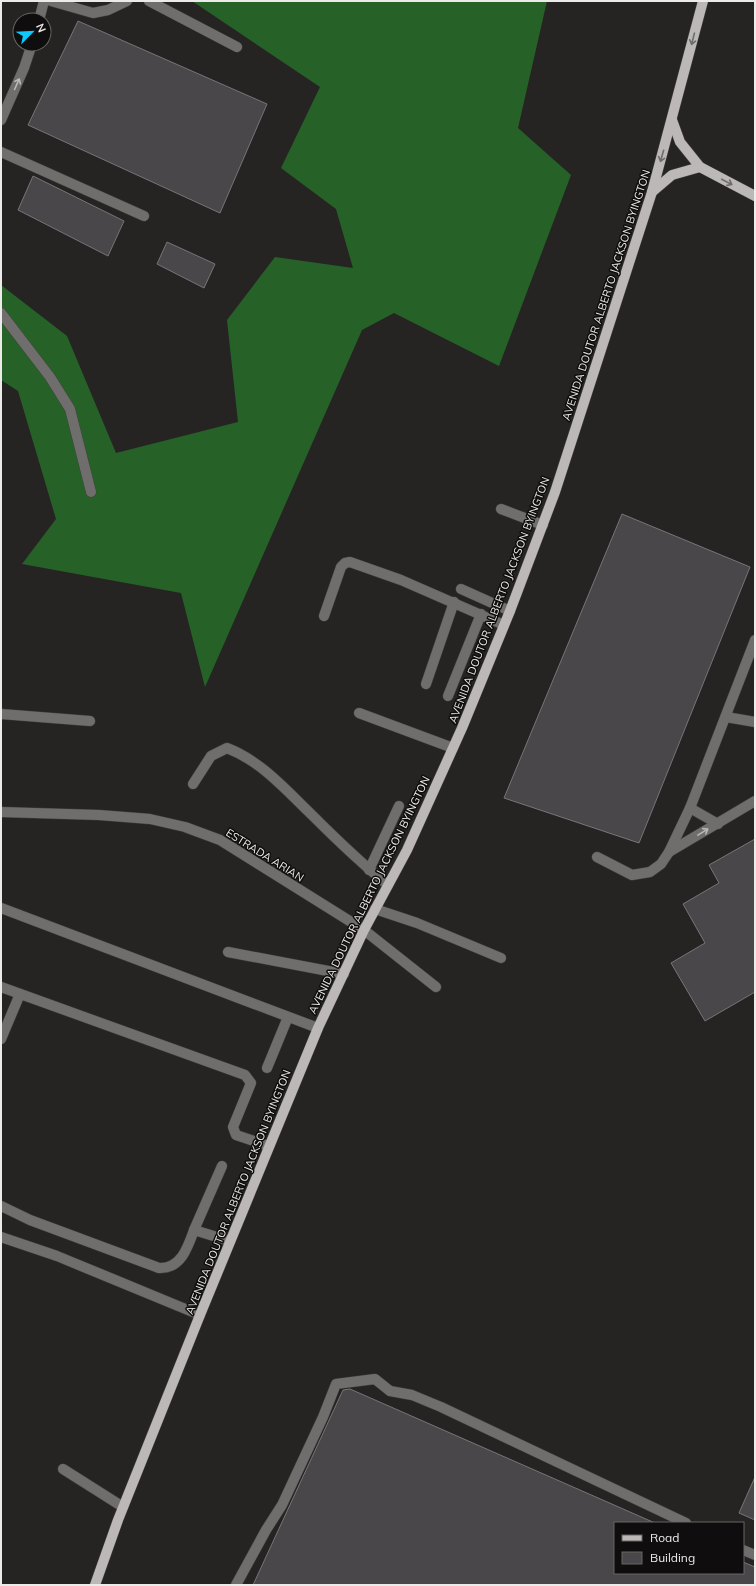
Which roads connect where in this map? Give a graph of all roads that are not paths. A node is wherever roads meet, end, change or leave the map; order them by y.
1 (44, 1) edge
2 (51, 1) edge
3 (127, 1) edge
4 (150, 1) edge
5 (703, 1) edge
6 (41, 12) edge
7 (237, 47) dead end
8 (29, 52) edge
9 (1, 120) edge
10 (672, 120) junction
11 (1, 152) edge
12 (700, 167) junction
13 (652, 192) junction
14 (755, 196) edge
15 (144, 216) dead end
16 (1, 313) edge
17 (91, 492) dead end
18 (501, 508) dead end
19 (543, 525) junction
20 (461, 589) dead end
21 (454, 602) junction
22 (510, 611) junction
23 (480, 614) junction
24 (324, 616) dead end
25 (504, 625) junction
26 (755, 640) edge
27 (426, 684) dead end
28 (448, 696) dead end
29 (359, 713) dead end
30 (1, 714) edge
31 (726, 717) junction
32 (90, 722) dead end
33 (755, 722) edge
34 (453, 748) junction
35 (193, 784) dead end
36 (755, 802) edge
37 (399, 806) dead end
38 (690, 808) junction
39 (1, 812) edge
40 (718, 824) junction
41 (669, 852) junction
42 (597, 857) dead end
43 (369, 870) junction
44 (388, 885) junction
45 (1, 908) edge
46 (375, 909) junction
47 (364, 930) junction
48 (228, 952) dead end
49 (501, 958) dead end
50 (344, 974) junction
51 (1, 987) edge
52 (436, 987) dead end
53 (20, 994) junction
54 (288, 1017) junction
55 (318, 1028) junction
56 (1, 1039) edge
57 (267, 1068) dead end
58 (269, 1146) junction
59 (222, 1166) dead end
60 (1, 1206) edge
61 (194, 1230) junction
62 (1, 1237) edge
63 (230, 1241) junction
64 (200, 1315) junction
65 (63, 1469) dead end
66 (123, 1507) junction
67 (684, 1522) edge
68 (744, 1550) edge
69 (755, 1555) edge
70 (95, 1585) edge
71 (236, 1585) edge

1 - 6 street
2 - 3 street
4 - 7 street
5 -> 10 main road, AVENIDA DOUTOR ALBERTO JACKSON BYINGTON
9 -> 8 street
10 - 12 main road
10 -> 13 main road, AVENIDA DOUTOR ALBERTO JACKSON BYINGTON
11 - 15 street
12 - 13 main road
12 -> 14 main road
13 - 19 main road, AVENIDA DOUTOR ALBERTO JACKSON BYINGTON
16 - 17 street
18 - 19 street
19 - 22 main road, AVENIDA DOUTOR ALBERTO JACKSON BYINGTON
20 - 22 street
21 - 23 street
21 - 24 street
21 - 27 street
22 - 25 main road, AVENIDA DOUTOR ALBERTO JACKSON BYINGTON
23 - 25 street
23 - 28 street
25 - 34 main road, AVENIDA DOUTOR ALBERTO JACKSON BYINGTON
26 - 31 street
29 - 34 street
30 - 32 street
31 - 33 street
31 - 38 street
34 - 44 main road, AVENIDA DOUTOR ALBERTO JACKSON BYINGTON
35 - 43 street
36 - 40 street
37 - 43 street
38 - 40 street
38 - 41 street
39 - 47 street, ESTRADA ARIAN
41 -> 40 street
41 - 42 street
43 - 44 street
44 - 46 main road, AVENIDA DOUTOR ALBERTO JACKSON BYINGTON
45 - 54 street
46 - 47 main road, AVENIDA DOUTOR ALBERTO JACKSON BYINGTON
46 - 49 street
47 - 50 main road, AVENIDA DOUTOR ALBERTO JACKSON BYINGTON
47 - 52 street, ESTRADA ARIAN
48 - 50 street
50 - 55 main road, AVENIDA DOUTOR ALBERTO JACKSON BYINGTON
51 - 53 street
53 - 56 street
53 - 58 street
54 - 55 street
54 - 57 street
55 - 58 main road, AVENIDA DOUTOR ALBERTO JACKSON BYINGTON
58 - 63 main road, AVENIDA DOUTOR ALBERTO JACKSON BYINGTON
59 - 61 street
60 - 61 street
61 - 63 street
62 - 64 street
63 - 64 main road, AVENIDA DOUTOR ALBERTO JACKSON BYINGTON
64 - 66 main road, AVENIDA DOUTOR ALBERTO JACKSON BYINGTON
65 - 66 street
66 - 70 main road, AVENIDA DOUTOR ALBERTO JACKSON BYINGTON
67 - 71 street
68 - 69 street

